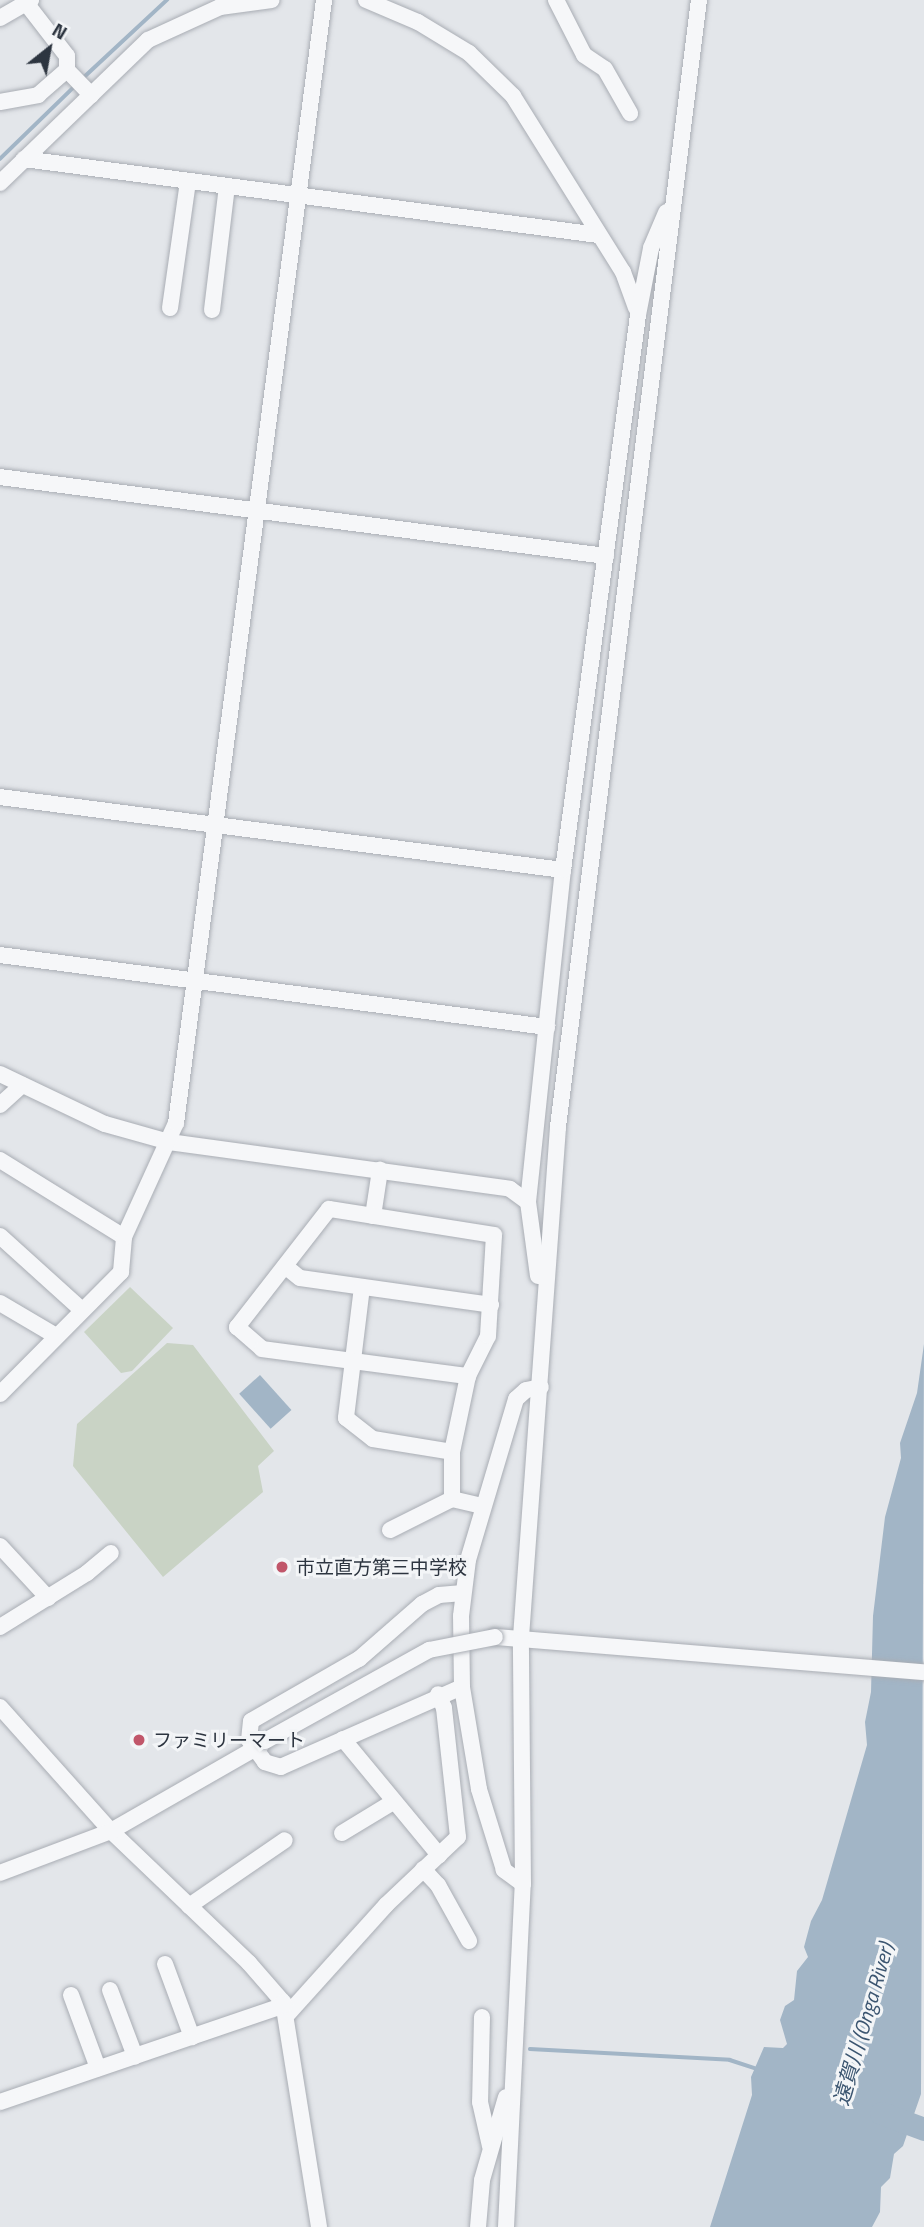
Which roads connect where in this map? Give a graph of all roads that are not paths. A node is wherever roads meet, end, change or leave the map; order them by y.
1 (272, 0) edge
2 (324, 0) edge
3 (366, 0) edge
4 (556, 0) edge
5 (699, 0) edge
6 (28, 2) edge
7 (0, 18) edge
8 (69, 72) junction
9 (90, 93) junction
10 (0, 102) edge
11 (630, 113) dead end
12 (24, 159) junction
13 (188, 181) junction
14 (0, 183) edge
15 (228, 186) junction
16 (298, 195) junction
17 (672, 196) junction
18 (598, 235) junction
19 (170, 308) dead end
20 (212, 310) dead end
21 (638, 315) junction
22 (0, 477) edge
23 (256, 510) junction
24 (606, 556) junction
25 (0, 797) edge
26 (215, 826) junction
27 (563, 870) junction
28 (0, 955) edge
29 (194, 981) junction
30 (547, 1027) junction
31 (0, 1074) edge
32 (22, 1085) junction
33 (0, 1105) edge
34 (169, 1142) junction
35 (0, 1160) edge
36 (380, 1170) junction
37 (528, 1202) junction
38 (373, 1216) junction
39 (0, 1236) edge
40 (124, 1237) junction
41 (285, 1266) junction
42 (362, 1287) junction
43 (0, 1303) edge
44 (491, 1305) junction
45 (82, 1310) junction
46 (543, 1315) junction
47 (56, 1336) junction
48 (353, 1361) junction
49 (468, 1376) junction
50 (541, 1387) junction
51 (0, 1394) edge
52 (452, 1452) junction
53 (452, 1499) junction
54 (483, 1506) junction
55 (390, 1530) dead end
56 (0, 1546) edge
57 (111, 1553) dead end
58 (463, 1593) junction
59 (48, 1598) junction
60 (0, 1627) edge
61 (521, 1637) junction
62 (924, 1672) edge
63 (462, 1687) junction
64 (438, 1694) junction
65 (0, 1707) edge
66 (342, 1739) junction
67 (260, 1745) junction
68 (393, 1801) junction
69 (111, 1831) junction
70 (342, 1833) dead end
71 (285, 1840) dead end
72 (439, 1855) junction
73 (423, 1869) junction
74 (0, 1873) edge
75 (523, 1884) junction
76 (189, 1906) junction
77 (469, 1941) dead end
78 (164, 1964) dead end
79 (110, 1990) dead end
80 (71, 1995) dead end
81 (286, 2010) junction
82 (482, 2017) dead end
83 (192, 2037) junction
84 (135, 2056) junction
85 (98, 2068) junction
86 (513, 2078) junction
87 (0, 2102) edge
88 (490, 2148) junction
89 (317, 2226) edge
90 (478, 2227) edge
91 (506, 2227) edge

1 - 9 street
2 - 16 street
3 - 18 street
4 - 11 street
5 - 17 street
6 - 7 street
6 - 8 street
8 - 9 street
8 - 10 street
9 - 12 street
12 - 13 street
12 - 14 street
13 - 15 street
13 - 19 street
15 - 16 street
15 - 20 street
16 - 18 street
16 - 23 street
17 - 21 street
17 - 46 street
18 - 21 street
21 - 24 street
22 - 23 street
23 - 24 street
23 - 26 street
24 - 27 street
25 - 26 street
26 - 27 street
26 - 29 street
27 - 30 street
28 - 29 street
29 - 30 street
29 - 34 street
30 - 37 street
31 - 32 street
32 - 33 street
32 - 34 street
34 - 36 street
34 - 40 street
35 - 40 street
36 - 37 street
36 - 38 street
37 - 46 street
38 - 41 street
38 - 44 street
39 - 45 street
40 - 45 street
41 - 42 street
41 - 48 street
42 - 44 street
42 - 48 street
43 - 47 street
44 - 49 street
45 - 47 street
46 - 50 street
47 - 51 street
48 - 49 street
48 - 52 street
49 - 52 street
50 - 54 street
50 - 61 street
52 - 53 street
53 - 54 street
53 - 55 street
54 - 58 street
56 - 59 street
57 - 59 street
58 - 63 street
58 - 67 street
59 - 60 street
61 - 62 street
61 - 67 street, bridge
61 - 75 street
63 - 64 street
63 - 75 street
64 - 66 street
64 - 72 street
65 - 69 street
66 - 67 street
66 - 68 street
67 - 69 street
68 - 70 street
68 - 72 street
69 - 74 street
69 - 76 street
71 - 76 street
72 - 73 street
73 - 77 street
73 - 81 street
75 - 86 street
76 - 81 street
78 - 83 street
79 - 84 street
80 - 85 street
81 - 83 street
81 - 89 street
82 - 88 street
83 - 84 street
84 - 85 street
85 - 87 street
86 - 88 street
86 - 91 street
88 - 90 street

